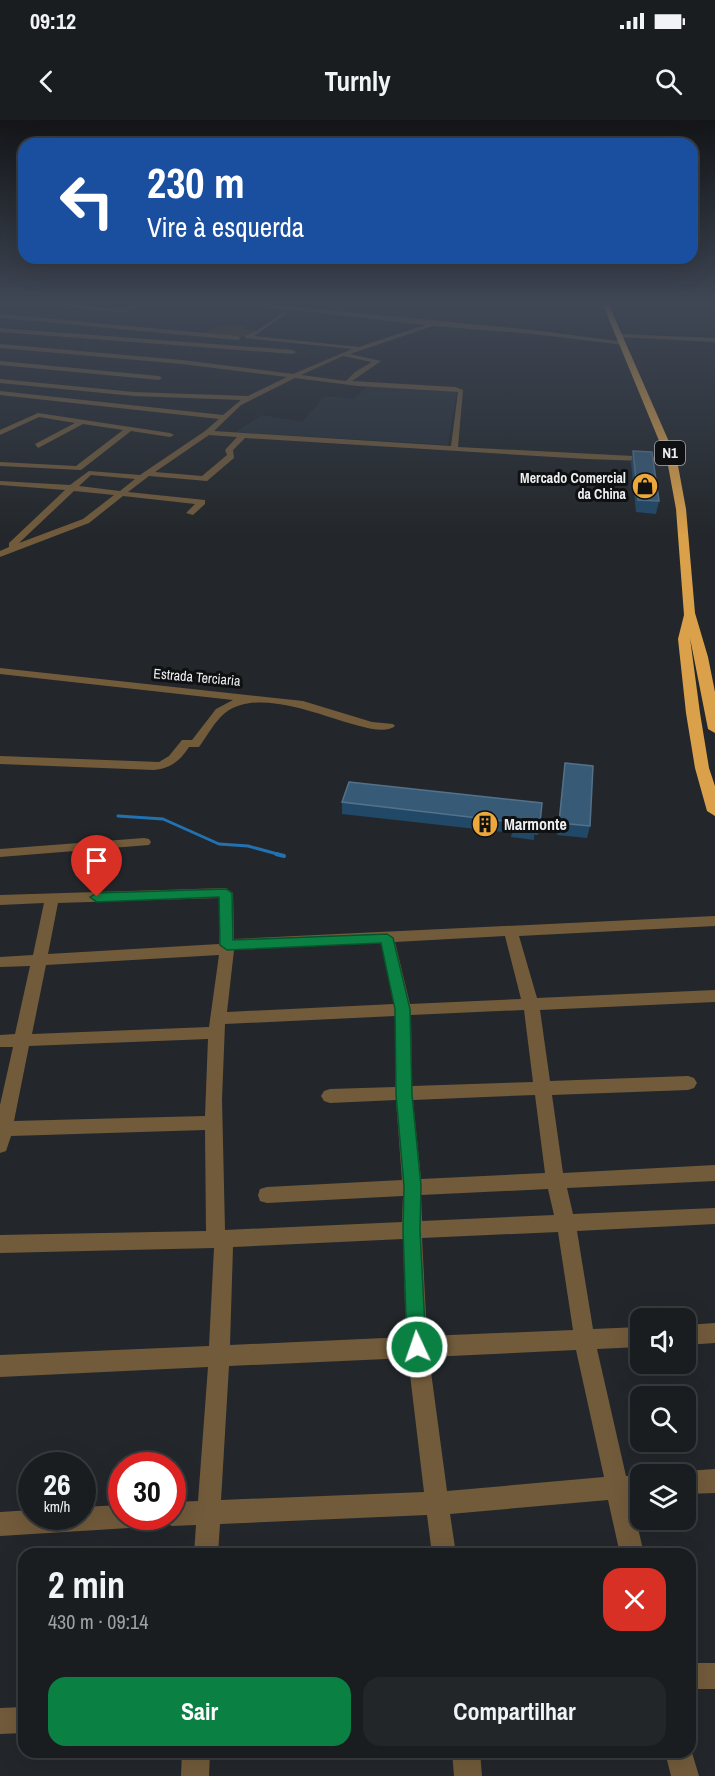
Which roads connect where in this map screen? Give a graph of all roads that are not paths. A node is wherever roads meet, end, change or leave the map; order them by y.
1 (15, 382) edge
2 (280, 382) edge
3 (342, 382) edge
4 (640, 382) edge
5 (23, 383) junction
6 (347, 383) joint
7 (138, 393) junction
8 (1, 394) edge
9 (249, 398) junction
10 (109, 406) junction
11 (121, 407) junction
12 (101, 411) dead end
13 (93, 417) dead end
14 (222, 417) junction
15 (83, 422) junction
16 (128, 430) junction
17 (0, 433) edge
18 (208, 433) junction
19 (170, 435) dead end
20 (243, 435) junction
21 (38, 446) dead end
22 (454, 448) junction
23 (672, 460) junction
24 (0, 464) edge
25 (78, 468) junction
26 (89, 473) junction
27 (145, 475) junction
28 (0, 483) edge
29 (12, 483) junction
30 (72, 488) junction
31 (122, 492) junction
32 (0, 493) edge
33 (190, 513) dead end
34 (4, 552) edge
35 (689, 613) junction
36 (0, 671) edge
37 (248, 697) junction
38 (389, 726) dead end
39 (715, 729) edge
40 (0, 760) edge
41 (715, 811) edge
42 (144, 842) dead end
43 (0, 853) edge
44 (52, 899) junction
45 (0, 900) edge
46 (715, 921) edge
47 (511, 932) junction
48 (387, 938) junction
49 (227, 947) junction
50 (40, 960) junction
51 (0, 962) edge
52 (715, 996) edge
53 (531, 1005) junction
54 (402, 1009) junction
55 (218, 1026) junction
56 (0, 1041) edge
57 (21, 1041) junction
58 (688, 1083) dead end
59 (542, 1090) junction
60 (404, 1095) junction
61 (330, 1096) dead end
62 (213, 1123) junction
63 (1, 1134) edge
64 (715, 1173) edge
65 (555, 1179) junction
66 (412, 1186) junction
67 (267, 1195) dead end
68 (715, 1216) edge
69 (566, 1223) junction
70 (412, 1230) junction
71 (220, 1239) junction
72 (0, 1245) edge
73 (715, 1333) edge
74 (696, 1334) edge
75 (630, 1338) edge
76 (585, 1341) junction
77 (417, 1347) junction
78 (219, 1356) junction
79 (0, 1366) edge
80 (715, 1481) edge
81 (696, 1482) edge
82 (630, 1487) edge
83 (617, 1488) junction
84 (438, 1503) junction
85 (209, 1512) junction
86 (186, 1513) edge
87 (108, 1517) edge
88 (0, 1524) edge
89 (206, 1548) edge
90 (443, 1548) edge
91 (631, 1548) edge
92 (696, 1676) edge
93 (715, 1676) edge
94 (18, 1720) edge
95 (0, 1721) edge
96 (196, 1758) edge
97 (466, 1758) edge
98 (680, 1758) edge
99 (195, 1776) edge
100 (468, 1776) edge
101 (685, 1776) edge

1 - 5 street
2 - 9 street
3 - 6 street
4 - 23 highway, N1
5 - 7 street
5 - 8 street
6 - 22 street
7 - 9 street
7 - 11 street
8 - 10 street
9 - 14 street
10 - 11 street
10 - 12 street
11 - 14 street
13 - 15 street
14 - 18 street
15 - 16 street
15 - 17 street
15 - 21 street
16 - 19 street
16 - 25 street
18 - 20 street
18 - 27 street
20 - 22 street
20 - 27 street
22 - 23 street
23 - 35 highway, N1
24 - 25 street
25 - 26 street
26 - 27 street
26 - 30 street
27 - 31 street
28 - 29 street
29 - 30 street
29 - 32 street
30 - 31 street
30 - 34 street
31 - 33 street
31 - 34 street
35 - 39 highway, N1
35 - 41 highway, N1
36 - 37 street, Estrada Terciaria
37 - 38 street, Estrada Terciaria
37 - 40 street
42 - 43 street
44 - 45 street
44 - 49 street
44 - 50 street
46 - 47 street
47 - 48 street
47 - 53 street
48 - 49 street
48 - 54 street
49 - 50 street
49 - 55 street
50 - 51 street
50 - 57 street
52 - 53 street
53 - 54 street
53 - 59 street
54 - 55 street
54 - 60 street
55 - 57 street
55 - 62 street
56 - 57 street
57 - 63 street
58 - 59 street
59 - 60 street
59 - 65 street
60 - 61 street
60 - 66 street
62 - 63 street
62 - 71 street
64 - 65 street
65 - 66 street
65 - 69 street
66 - 67 street
66 - 70 street
68 - 69 street
69 - 70 street
69 - 76 street
70 - 71 street
70 - 77 street
71 - 72 street
71 - 78 street
73 - 74 street
75 - 76 street
76 - 77 street
76 - 83 street
77 - 78 street
77 - 84 street
78 - 79 street
78 - 85 street
80 - 81 street
82 - 83 street
83 - 84 street
83 - 91 street
84 - 85 street
84 - 90 street
85 - 86 street
85 - 89 street
87 - 88 street
92 - 93 street
94 - 95 street
96 - 99 street
97 - 100 street
98 - 101 street

